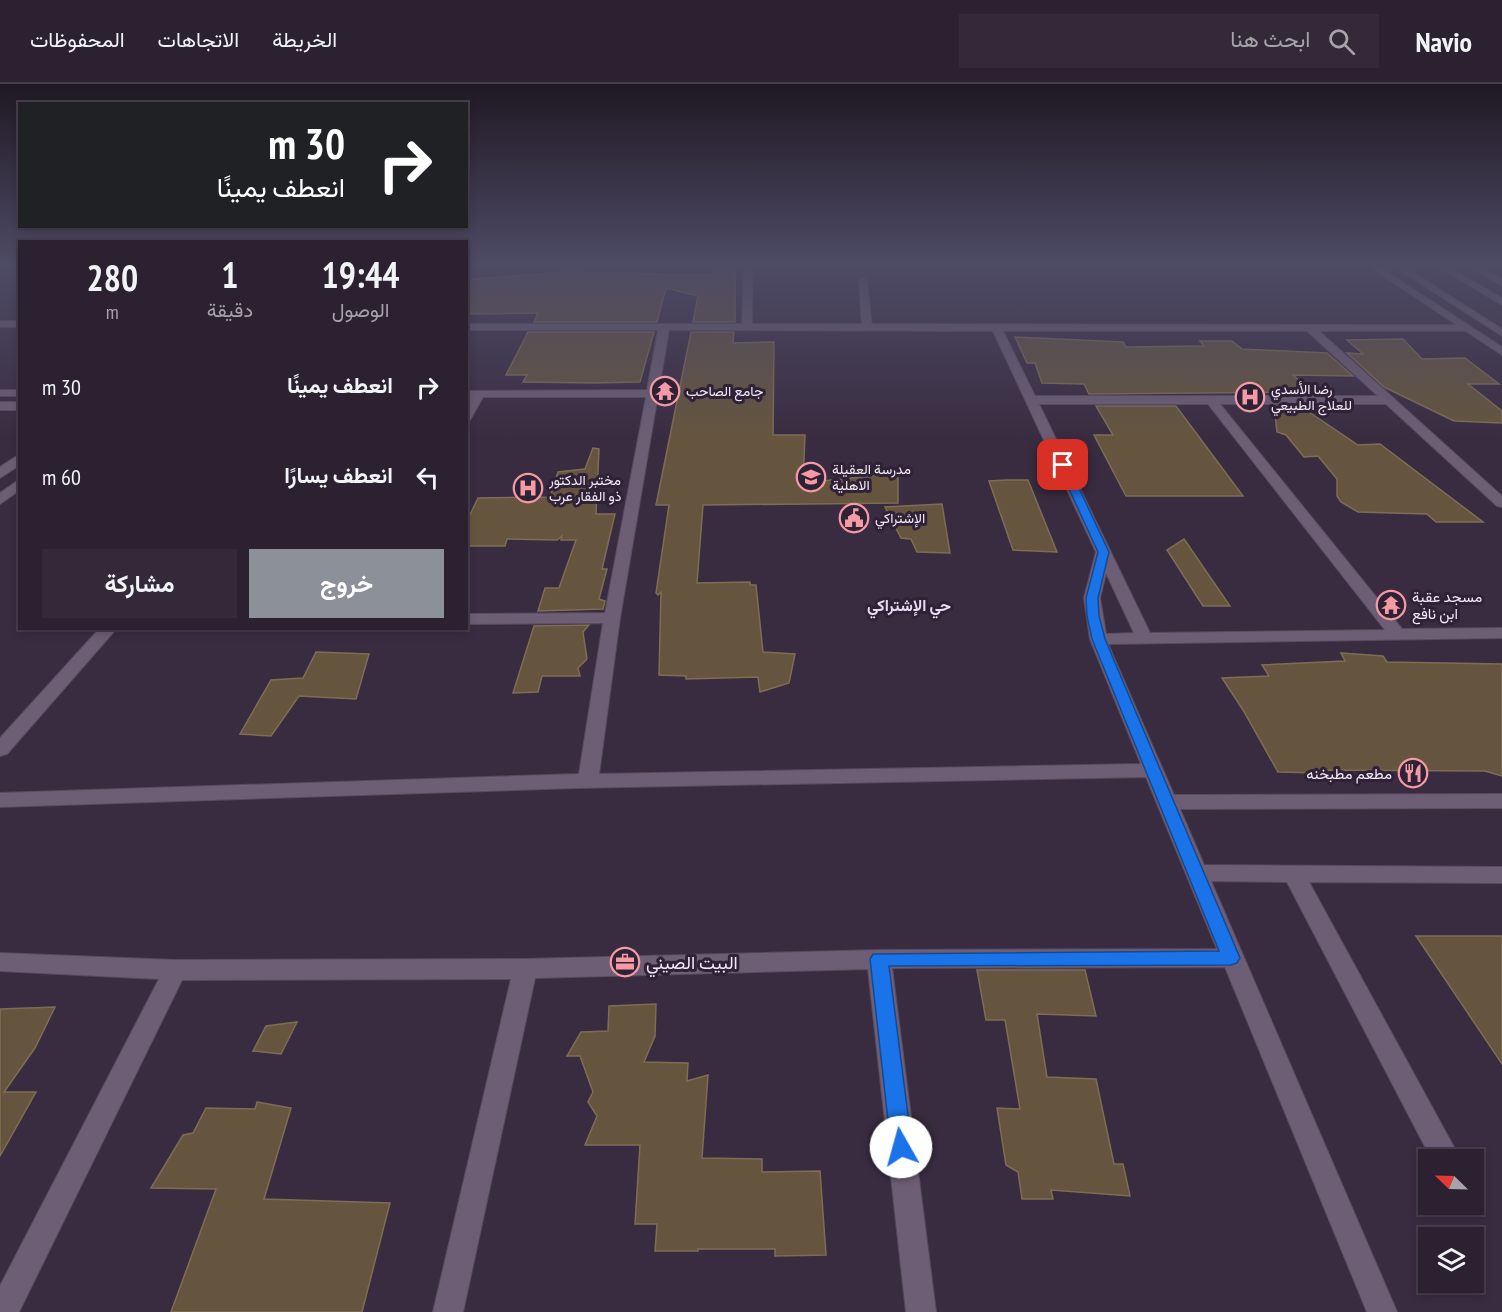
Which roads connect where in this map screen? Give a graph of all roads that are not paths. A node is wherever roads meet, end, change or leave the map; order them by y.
1 (747, 323) edge
2 (867, 323) edge
3 (1460, 323) edge
4 (1487, 323) edge
5 (0, 324) edge
6 (18, 324) edge
7 (468, 327) edge
8 (664, 327) junction
9 (747, 327) junction
10 (867, 327) junction
11 (997, 328) junction
12 (1310, 328) junction
13 (1467, 328) junction
14 (1502, 333) edge
15 (1502, 352) edge
16 (0, 393) edge
17 (18, 393) edge
18 (651, 393) junction
19 (473, 394) edge
20 (1033, 400) junction
21 (1389, 400) junction
22 (1212, 401) junction
23 (0, 406) edge
24 (18, 406) edge
25 (468, 410) edge
26 (0, 416) edge
27 (18, 417) edge
28 (18, 460) edge
29 (0, 474) edge
30 (18, 485) edge
31 (0, 500) edge
32 (1502, 503) edge
33 (1103, 552) junction
34 (612, 618) junction
35 (468, 619) edge
36 (107, 630) edge
37 (1502, 633) edge
38 (1398, 634) junction
39 (1144, 638) junction
40 (1098, 639) junction
41 (0, 750) edge
42 (1152, 770) junction
43 (588, 779) junction
44 (0, 800) edge
45 (1502, 801) edge
46 (1167, 802) junction
47 (1198, 873) junction
48 (1294, 874) junction
49 (1502, 875) edge
50 (1231, 958) junction
51 (879, 959) junction
52 (0, 962) edge
53 (525, 969) junction
54 (175, 970) junction
55 (1441, 1149) edge
56 (3, 1312) edge
57 (448, 1312) edge
58 (921, 1312) edge
59 (1383, 1312) edge

1 - 9 street
2 - 10 lane
3 - 13 street
4 - 14 street
5 - 6 street
7 - 8 street
8 - 9 street
8 - 18 street
9 - 10 street
10 - 11 street
11 - 12 street
11 - 20 street
12 - 13 street
12 - 21 street
13 - 15 street
16 - 17 lane
18 - 19 street
18 - 34 street
19 - 25 street
20 - 22 street
20 - 33 street
21 - 22 street
21 - 32 street
22 - 38 street
23 - 24 street
26 - 27 street
28 - 29 street
30 - 31 street
33 - 39 street
33 - 40 street
34 - 35 street
34 - 43 street
36 - 41 street
37 - 38 street
38 - 39 street
39 - 40 street
40 - 42 street
42 - 43 street
42 - 46 street
43 - 44 street
45 - 46 street
46 - 47 street
47 - 48 street
47 - 50 street
48 - 49 street
48 - 55 street
50 - 51 street
50 - 59 street
51 - 53 street
51 - 58 street
52 - 54 street
53 - 54 street
53 - 57 street
54 - 56 street

